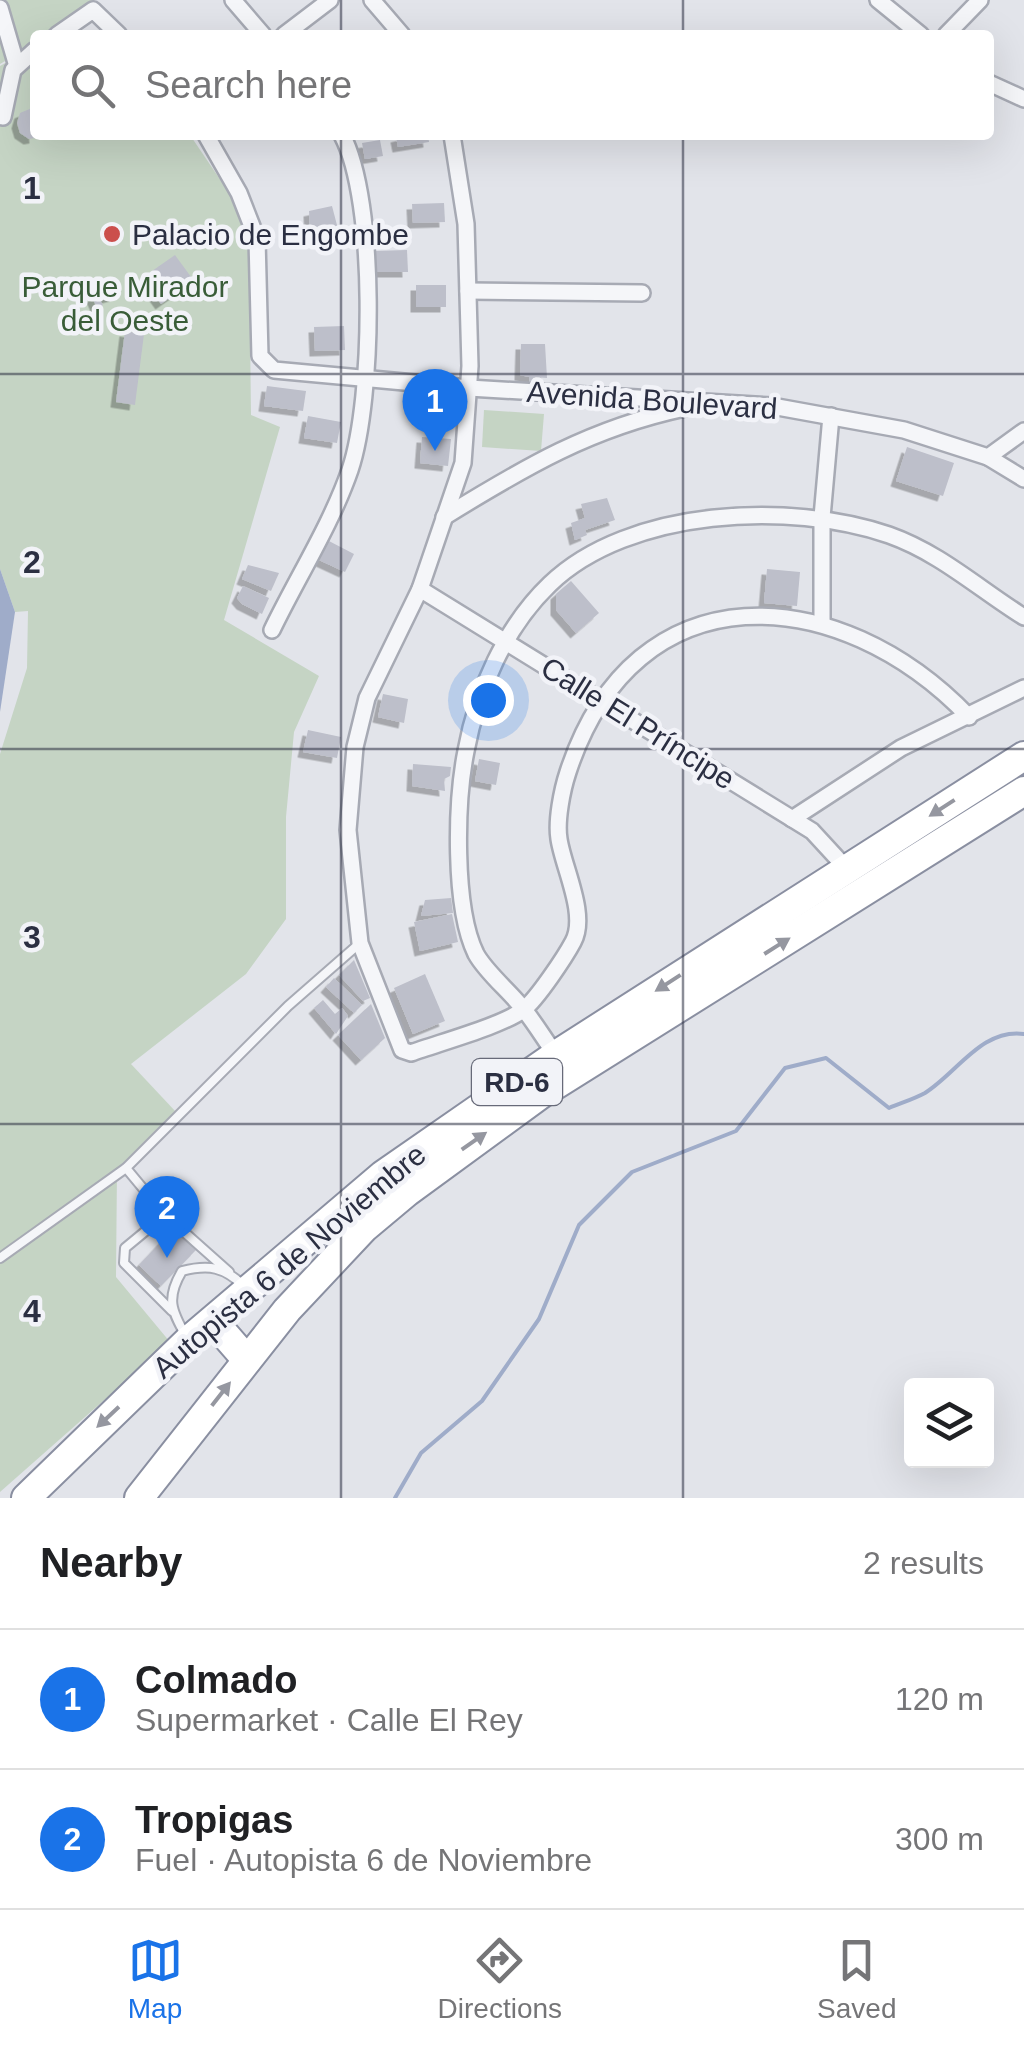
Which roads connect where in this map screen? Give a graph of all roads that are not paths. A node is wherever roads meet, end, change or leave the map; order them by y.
1 (232, 0) edge
2 (330, 0) edge
3 (372, 0) edge
4 (878, 0) edge
5 (980, 0) edge
6 (0, 8) edge
7 (64, 30) edge
8 (114, 30) edge
9 (258, 30) edge
10 (291, 30) edge
11 (398, 30) edge
12 (915, 30) edge
13 (951, 30) edge
14 (30, 53) edge
15 (16, 63) junction
16 (994, 85) edge
17 (1024, 99) edge
18 (3, 117) dead end
19 (209, 140) edge
20 (344, 140) edge
21 (453, 140) edge
22 (468, 291) junction
23 (642, 293) dead end
24 (364, 379) junction
25 (469, 388) junction
26 (704, 404) junction
27 (831, 416) junction
28 (1024, 431) edge
29 (988, 457) junction
30 (1024, 479) edge
31 (444, 517) junction
32 (822, 518) junction
33 (420, 589) junction
34 (1024, 617) edge
35 (822, 623) junction
36 (272, 630) dead end
37 (507, 644) junction
38 (1024, 688) edge
39 (601, 698) junction
40 (970, 717) junction
41 (1024, 756) edge
42 (1024, 792) edge
43 (792, 818) junction
44 (847, 868) junction
45 (360, 943) junction
46 (524, 1010) junction
47 (556, 1056) junction
48 (126, 1168) junction
49 (165, 1216) junction
50 (0, 1258) edge
51 (238, 1280) junction
52 (172, 1310) junction
53 (213, 1322) junction
54 (189, 1340) junction
55 (247, 1360) junction
56 (26, 1498) edge
57 (139, 1498) edge

1 - 9 street
2 - 10 street
3 - 11 street
4 - 12 street
5 - 13 street
6 - 15 street
7 - 8 street
14 - 15 street
15 - 18 street
16 - 17 street
19 - 24 street, Avenida Boulevard
20 - 24 street
21 - 22 street
22 - 23 street
22 - 25 street
24 - 25 street, Avenida Boulevard
24 - 36 street
25 - 26 street, Avenida Boulevard
25 - 31 street
26 - 27 street, Avenida Boulevard
26 - 31 street
27 - 29 street, Avenida Boulevard
27 - 32 street
28 - 29 street
29 - 30 street, Avenida Boulevard
31 - 33 street
32 - 34 street
32 - 35 street
32 - 37 street
33 - 37 street, Calle El Príncipe
33 - 45 street
35 - 39 street
35 - 40 street
37 - 39 street, Calle El Príncipe
37 - 46 street
38 - 40 street
39 - 43 street, Calle El Príncipe
39 - 46 street
40 - 43 street
41 -> 44 highway, Autopista 6 de Noviembre / RD-6
55 -> 42 highway, Autopista 6 de Noviembre / RD-6
43 - 44 street, Calle El Príncipe
44 -> 47 highway, Autopista 6 de Noviembre / RD-6
45 - 46 street
45 - 48 lane
46 - 47 street
47 - 51 highway, Autopista 6 de Noviembre / RD-6
48 - 49 lane
48 - 50 lane
49 - 51 lane
49 - 52 lane
51 - 52 lane
51 - 53 highway, Autopista 6 de Noviembre / RD-6
52 - 54 lane
53 - 54 highway, Autopista 6 de Noviembre / RD-6
53 - 55 highway
54 -> 56 highway, Autopista 6 de Noviembre / RD-6
57 -> 55 highway, Autopista 6 de Noviembre / RD-6

